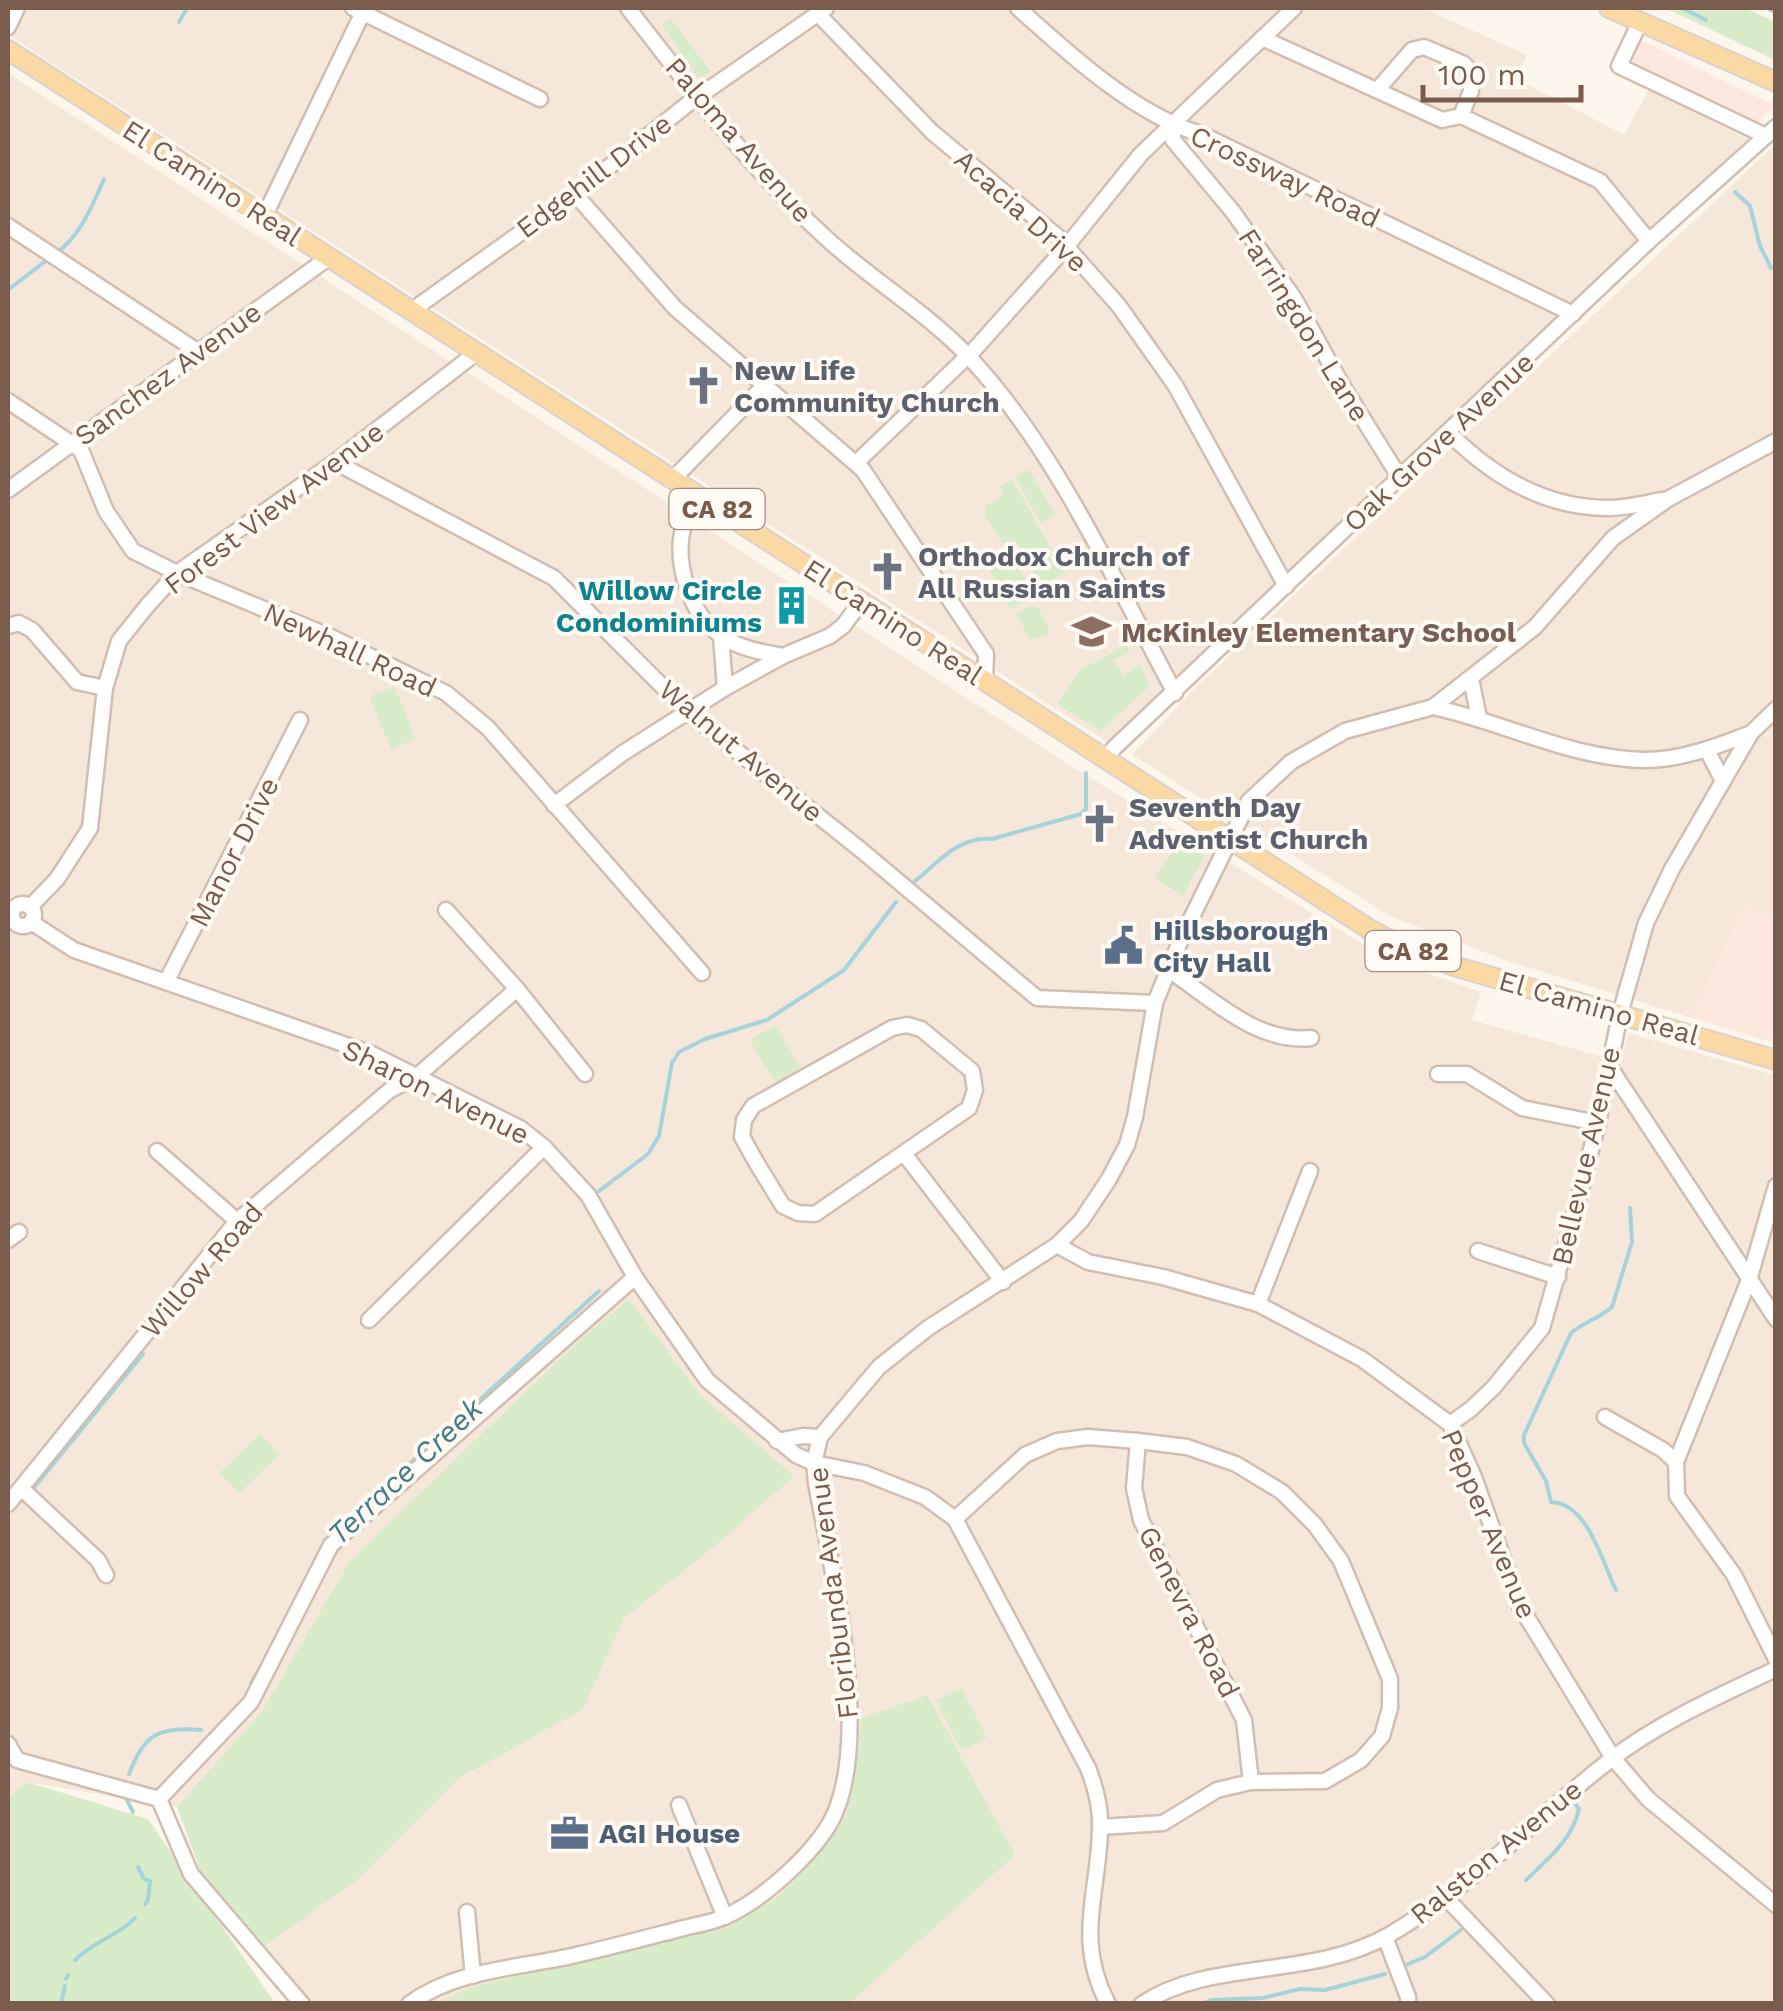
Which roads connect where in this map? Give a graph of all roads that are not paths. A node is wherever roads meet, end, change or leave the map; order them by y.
1 (16, 8) edge
2 (628, 8) edge
3 (1018, 8) edge
4 (1294, 8) edge
5 (1609, 8) edge
6 (360, 9) edge
7 (822, 11) edge
8 (1640, 22) junction
9 (8, 26) edge
10 (1262, 38) junction
11 (8, 50) edge
12 (1776, 82) edge
13 (1378, 89) junction
14 (698, 97) junction
15 (540, 99) dead end
16 (1460, 116) junction
17 (1173, 126) junction
18 (1771, 132) edge
19 (575, 194) junction
20 (264, 217) junction
21 (8, 226) edge
22 (1650, 241) junction
23 (1066, 246) junction
24 (328, 258) junction
25 (411, 311) junction
26 (1573, 314) junction
27 (200, 353) junction
28 (476, 354) junction
29 (968, 356) junction
30 (763, 386) junction
31 (8, 401) edge
32 (1448, 434) junction
33 (1776, 441) edge
34 (72, 442) junction
35 (335, 462) junction
36 (856, 463) junction
37 (1400, 478) junction
38 (672, 480) junction
39 (8, 490) edge
40 (700, 498) junction
41 (1668, 499) junction
42 (1609, 508) junction
43 (1613, 538) junction
44 (178, 573) junction
45 (1286, 586) junction
46 (861, 602) junction
47 (8, 626) edge
48 (721, 636) junction
49 (783, 656) junction
50 (1471, 679) junction
51 (985, 682) junction
52 (105, 688) junction
53 (725, 688) junction
54 (1175, 693) junction
55 (1432, 707) junction
56 (1776, 709) edge
57 (689, 713) junction
58 (1479, 718) junction
59 (300, 720) dead end
60 (1751, 733) junction
61 (1707, 750) junction
62 (1105, 760) junction
63 (1723, 782) junction
64 (554, 806) junction
65 (1229, 839) junction
66 (446, 910) dead end
67 (10, 912) edge
68 (30, 915) junction
69 (1169, 970) junction
70 (702, 973) dead end
71 (166, 982) junction
72 (517, 989) junction
73 (1155, 1003) junction
74 (1620, 1014) junction
75 (1312, 1038) dead end
76 (1776, 1060) edge
77 (1610, 1066) junction
78 (585, 1074) dead end
79 (1438, 1074) dead end
80 (416, 1077) junction
81 (1598, 1123) junction
82 (544, 1147) junction
83 (157, 1150) dead end
84 (905, 1155) junction
85 (1310, 1171) dead end
86 (1776, 1186) edge
87 (237, 1221) junction
88 (1057, 1245) junction
89 (1478, 1251) dead end
90 (634, 1277) junction
91 (1558, 1277) junction
92 (1749, 1280) junction
93 (1003, 1282) junction
94 (1258, 1304) junction
95 (370, 1320) dead end
96 (1776, 1320) edge
97 (1605, 1417) dead end
98 (1450, 1424) junction
99 (820, 1437) junction
100 (777, 1441) junction
101 (1138, 1441) junction
102 (1676, 1462) junction
103 (814, 1463) junction
104 (22, 1489) junction
105 (8, 1504) edge
106 (955, 1519) junction
107 (106, 1575) dead end
108 (1776, 1659) edge
109 (1776, 1669) edge
110 (8, 1744) edge
111 (1612, 1758) junction
112 (1251, 1782) junction
113 (158, 1799) junction
114 (679, 1805) dead end
115 (1100, 1827) junction
116 (1447, 1899) junction
117 (1776, 1904) edge
118 (466, 1912) dead end
119 (724, 1917) junction
120 (1385, 1938) junction
121 (473, 1976) junction
122 (302, 2004) edge
123 (409, 2004) edge
124 (1108, 2004) edge
125 (1142, 2004) edge
126 (1408, 2004) edge
127 (1548, 2004) edge

1 - 9 street
2 - 14 street, Paloma Avenue
3 - 17 street, Crossway Road
4 - 10 street
5 - 8 main road
6 - 15 street
6 - 20 street
7 - 14 street, Edgehill Drive
7 - 23 street, Acacia Drive
8 - 12 main road
8 - 18 street
10 - 13 street
10 - 17 street
11 - 20 main road, El Camino Real / CA 82
13 - 16 street
13 - 16 street
14 - 19 street, Edgehill Drive
14 - 29 street, Paloma Avenue
16 - 22 street
17 - 23 street
17 - 26 street, Crossway Road
17 - 37 street, Farringdon Lane
18 - 22 street, Oak Grove Avenue
19 - 25 street, Edgehill Drive
19 - 30 street
20 - 24 main road, El Camino Real / CA 82
21 - 27 street
22 - 26 street, Oak Grove Avenue
23 - 29 street
23 - 45 street, Acacia Drive
24 - 25 main road, El Camino Real / CA 82
24 - 27 street, Sanchez Avenue
25 - 28 main road, El Camino Real / CA 82
26 - 32 street, Oak Grove Avenue
27 - 34 street, Sanchez Avenue
28 - 35 street, Forest View Avenue
28 - 38 main road, El Camino Real / CA 82
29 - 36 street
29 - 54 street, Paloma Avenue
30 - 36 street
30 - 38 street
31 - 34 street
32 - 37 street, Oak Grove Avenue
32 - 42 street
33 - 41 street, Floribunda Avenue
34 - 39 street, Sanchez Avenue
34 - 44 street, Newhall Road
35 - 44 street, Forest View Avenue
35 - 57 street, Walnut Avenue
36 - 51 street
37 - 45 street, Oak Grove Avenue
38 - 40 main road, El Camino Real / CA 82
40 - 46 main road, El Camino Real / CA 82
40 - 48 street
41 - 42 street
41 - 43 street, Floribunda Avenue
42 - 43 street
43 - 50 street, Floribunda Avenue
44 - 52 street, Forest View Avenue
44 - 64 street, Newhall Road
45 - 54 street, Oak Grove Avenue
46 - 49 street
46 - 51 main road, El Camino Real / CA 82
47 - 52 street
48 - 49 street
48 - 53 street
49 - 53 street
50 - 55 street, Floribunda Avenue
50 - 58 street
51 - 62 main road, El Camino Real / CA 82
52 - 68 street, Forest View Avenue
53 - 57 street
54 - 62 street, Oak Grove Avenue
55 - 58 street
55 - 65 street, Floribunda Avenue
56 - 60 street, Bellevue Avenue
57 - 64 street
57 - 73 street, Walnut Avenue
58 - 61 street
59 - 71 street, Manor Drive
60 - 61 street
60 - 63 street, Bellevue Avenue
61 - 63 street
62 - 65 main road, El Camino Real / CA 82
63 - 74 street, Bellevue Avenue
64 - 70 street, Newhall Road
65 - 69 street, Floribunda Avenue
65 - 74 main road, El Camino Real / CA 82
66 - 72 street
67 - 68 street, Sharon Avenue
68 - 71 street, Sharon Avenue
69 - 73 street, Floribunda Avenue
69 - 75 street
71 - 80 street, Sharon Avenue
72 - 78 street
72 - 80 street, Willow Road
73 - 88 street, Floribunda Avenue
74 - 76 main road, El Camino Real / CA 82
74 - 77 street, Bellevue Avenue
77 - 81 street, Bellevue Avenue
77 - 92 street
79 - 81 street
80 - 82 street, Sharon Avenue
80 - 87 street, Willow Road
81 - 91 street, Bellevue Avenue
82 - 90 street, Sharon Avenue
82 - 95 street
83 - 87 street
84 - 84 street
84 - 93 street
85 - 94 street
86 - 92 street
87 - 104 street, Willow Road
88 - 93 street, Floribunda Avenue
88 - 94 street, Pepper Avenue
89 - 91 street
90 - 100 street, Sharon Avenue
90 - 113 street
91 - 98 street, Bellevue Avenue
92 - 96 street
92 - 102 street
93 - 99 street, Floribunda Avenue
94 - 98 street, Pepper Avenue
97 - 102 street
98 - 111 street, Pepper Avenue
99 - 100 street
99 - 103 street, Floribunda Avenue
100 - 103 street, Sharon Avenue
101 - 106 street
101 - 112 street, Genevra Road
101 - 112 street
102 - 108 street
103 - 106 street
103 - 119 street, Floribunda Avenue
104 - 105 street, Willow Road
104 - 107 street
106 - 115 street
109 - 111 street, Ralston Avenue
110 - 113 street
111 - 116 street, Ralston Avenue
111 - 117 street, Pepper Avenue
112 - 115 street
113 - 122 street
114 - 119 street
115 - 124 street
116 - 120 street, Ralston Avenue
116 - 127 street
118 - 121 street
119 - 121 street, Floribunda Avenue
120 - 125 street, Ralston Avenue
120 - 126 street
121 - 123 street, Floribunda Avenue

